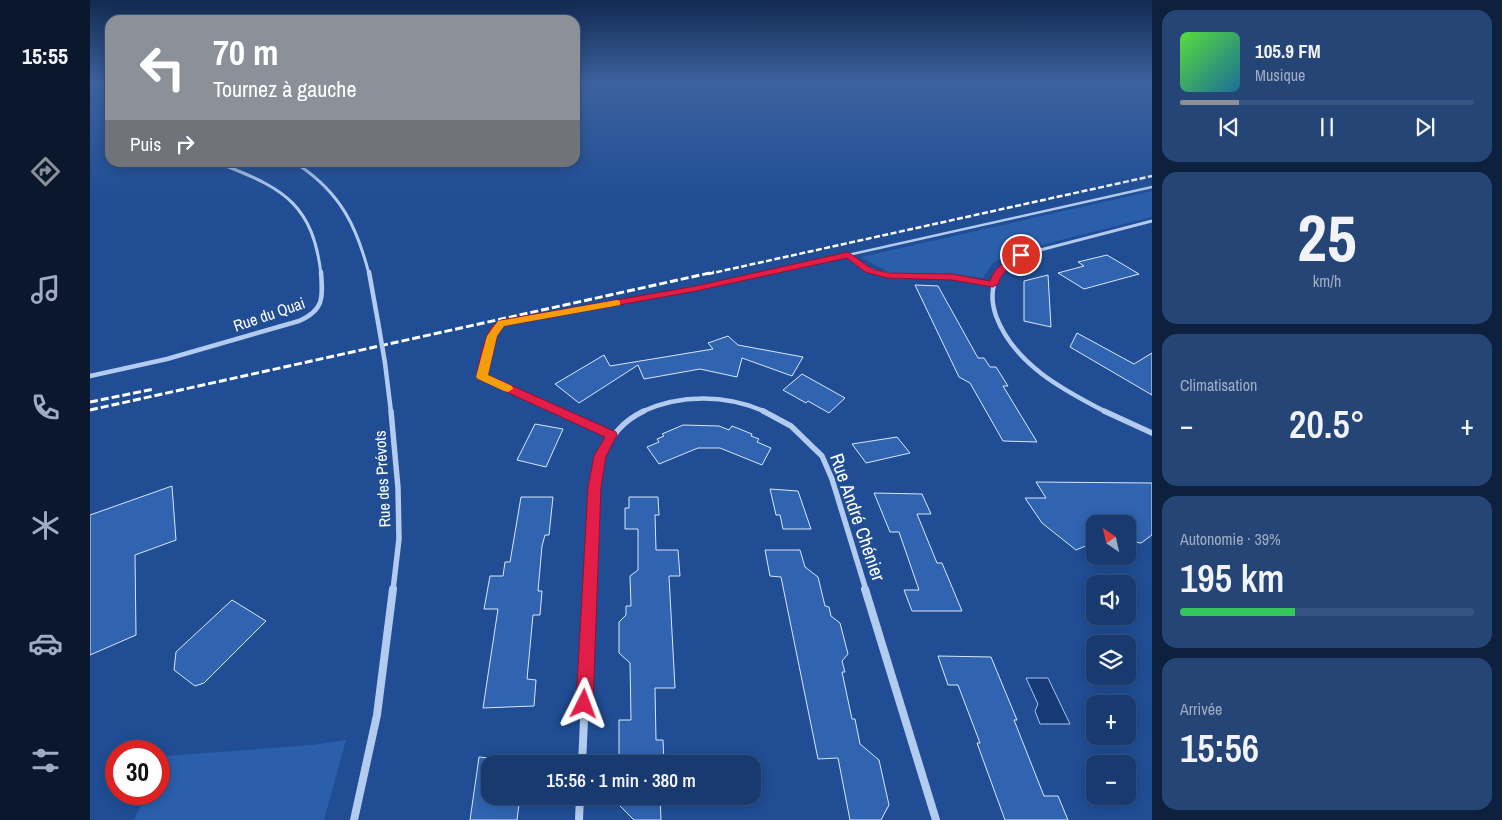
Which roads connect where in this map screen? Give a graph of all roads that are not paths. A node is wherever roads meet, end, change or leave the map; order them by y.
1 (229, 167) edge
2 (302, 167) edge
3 (1152, 186) edge
4 (1152, 221) edge
5 (848, 255) junction
6 (993, 284) junction
7 (90, 376) edge
8 (1152, 433) edge
9 (612, 435) junction
10 (582, 755) edge
11 (580, 805) edge
12 (354, 820) edge
13 (579, 820) edge
14 (936, 820) edge

1 - 7 street, Rue du Quai
2 - 12 street, Rue des Prévots, bridge
3 - 5 lane
4 - 6 street
5 - 6 lane
5 - 9 lane
6 - 8 street
9 - 10 street, Rue André Chénier
9 - 14 street, Rue André Chénier
11 - 13 street

